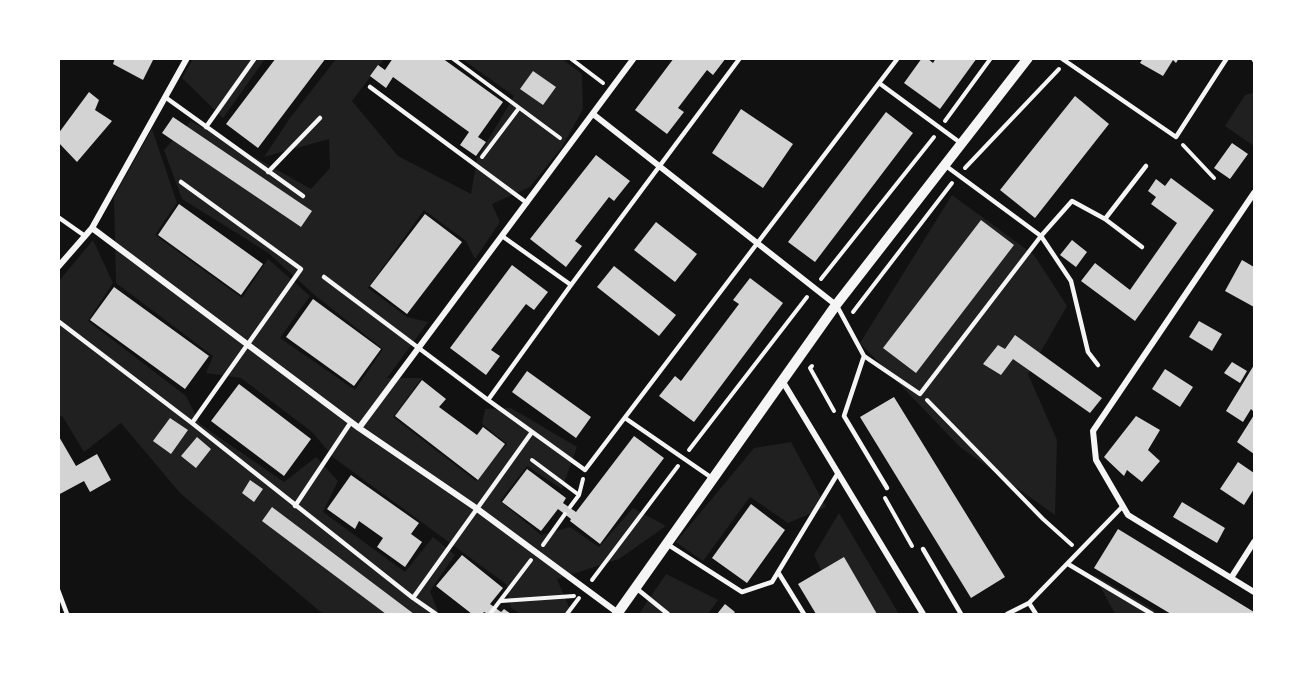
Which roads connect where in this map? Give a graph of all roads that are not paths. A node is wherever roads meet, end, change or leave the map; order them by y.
1 (187, 58) edge
2 (255, 58) edge
3 (634, 58) edge
4 (740, 58) edge
5 (898, 58) edge
6 (1028, 58) edge
7 (1227, 58) edge
8 (1064, 60) edge
9 (879, 83) junction
10 (370, 87) dead end
11 (165, 97) junction
12 (593, 114) junction
13 (320, 118) dead end
14 (206, 127) junction
15 (962, 144) junction
16 (660, 165) junction
17 (946, 166) junction
18 (1146, 166) dead end
19 (268, 172) junction
20 (181, 182) dead end
21 (1254, 193) edge
22 (303, 196) dead end
23 (527, 203) junction
24 (58, 217) edge
25 (1105, 219) junction
26 (92, 228) junction
27 (85, 236) junction
28 (502, 236) junction
29 (1041, 236) junction
30 (756, 244) junction
31 (1142, 247) dead end
32 (58, 267) edge
33 (324, 277) dead end
34 (571, 285) junction
35 (836, 305) junction
36 (58, 321) edge
37 (249, 345) junction
38 (419, 347) junction
39 (864, 356) junction
40 (1098, 365) dead end
41 (783, 382) junction
42 (488, 400) junction
43 (625, 418) junction
44 (351, 422) junction
45 (192, 423) junction
46 (359, 428) junction
47 (532, 432) junction
48 (838, 473) junction
49 (712, 478) junction
50 (887, 488) dead end
51 (295, 506) junction
52 (1123, 506) junction
53 (476, 508) junction
54 (1254, 542) edge
55 (667, 544) junction
56 (922, 549) dead end
57 (1068, 564) junction
58 (778, 572) junction
59 (1231, 578) junction
60 (636, 588) junction
61 (58, 590) edge
62 (1254, 592) edge
63 (413, 598) junction
64 (1029, 603) junction
65 (618, 614) edge
66 (67, 615) edge
67 (436, 615) edge
68 (668, 615) edge
69 (804, 615) edge
70 (923, 615) edge
71 (961, 615) edge
72 (1007, 615) edge
73 (1036, 615) edge
74 (1152, 615) edge

1 - 11 street
2 - 14 lane
3 - 12 street
4 - 16 lane
5 - 9 lane
6 - 15 street
7 - 8 lane
9 - 15 lane
9 - 30 lane
10 - 23 lane
11 - 14 lane
11 - 26 street
12 - 16 street
12 - 23 street
13 - 19 lane
14 - 19 lane
15 - 17 street
16 - 30 street
16 - 34 lane
17 - 29 lane
17 - 35 street
18 - 25 lane
19 - 22 lane
20 - 37 lane
21 - 52 street
23 - 28 street
24 - 27 lane
25 - 29 lane
25 - 31 lane
26 - 27 street
26 - 37 street
27 - 32 street
28 - 34 lane
28 - 38 street
29 - 39 lane
29 - 40 lane
30 - 35 street
30 - 43 lane
33 - 38 lane
34 - 42 lane
35 - 39 lane
35 - 41 street
36 - 45 lane
37 - 44 street
37 - 45 lane
38 - 42 lane
38 - 46 street
39 - 50 lane
41 - 48 street
41 - 49 street
42 - 47 lane
43 - 47 lane
43 - 49 lane
44 - 46 street
44 - 51 lane
45 - 51 lane
46 - 53 street
47 - 53 lane
48 - 58 lane
48 - 70 street
49 - 55 street
51 - 63 lane
52 - 57 lane
52 - 59 street
53 - 63 lane
53 - 65 street
54 - 59 street
55 - 58 lane
55 - 60 street
56 - 71 lane
57 - 64 lane
57 - 74 lane
58 - 69 lane
59 - 62 street
60 - 65 street
60 - 68 lane
61 - 66 lane
63 - 67 lane
64 - 72 lane
64 - 73 lane

